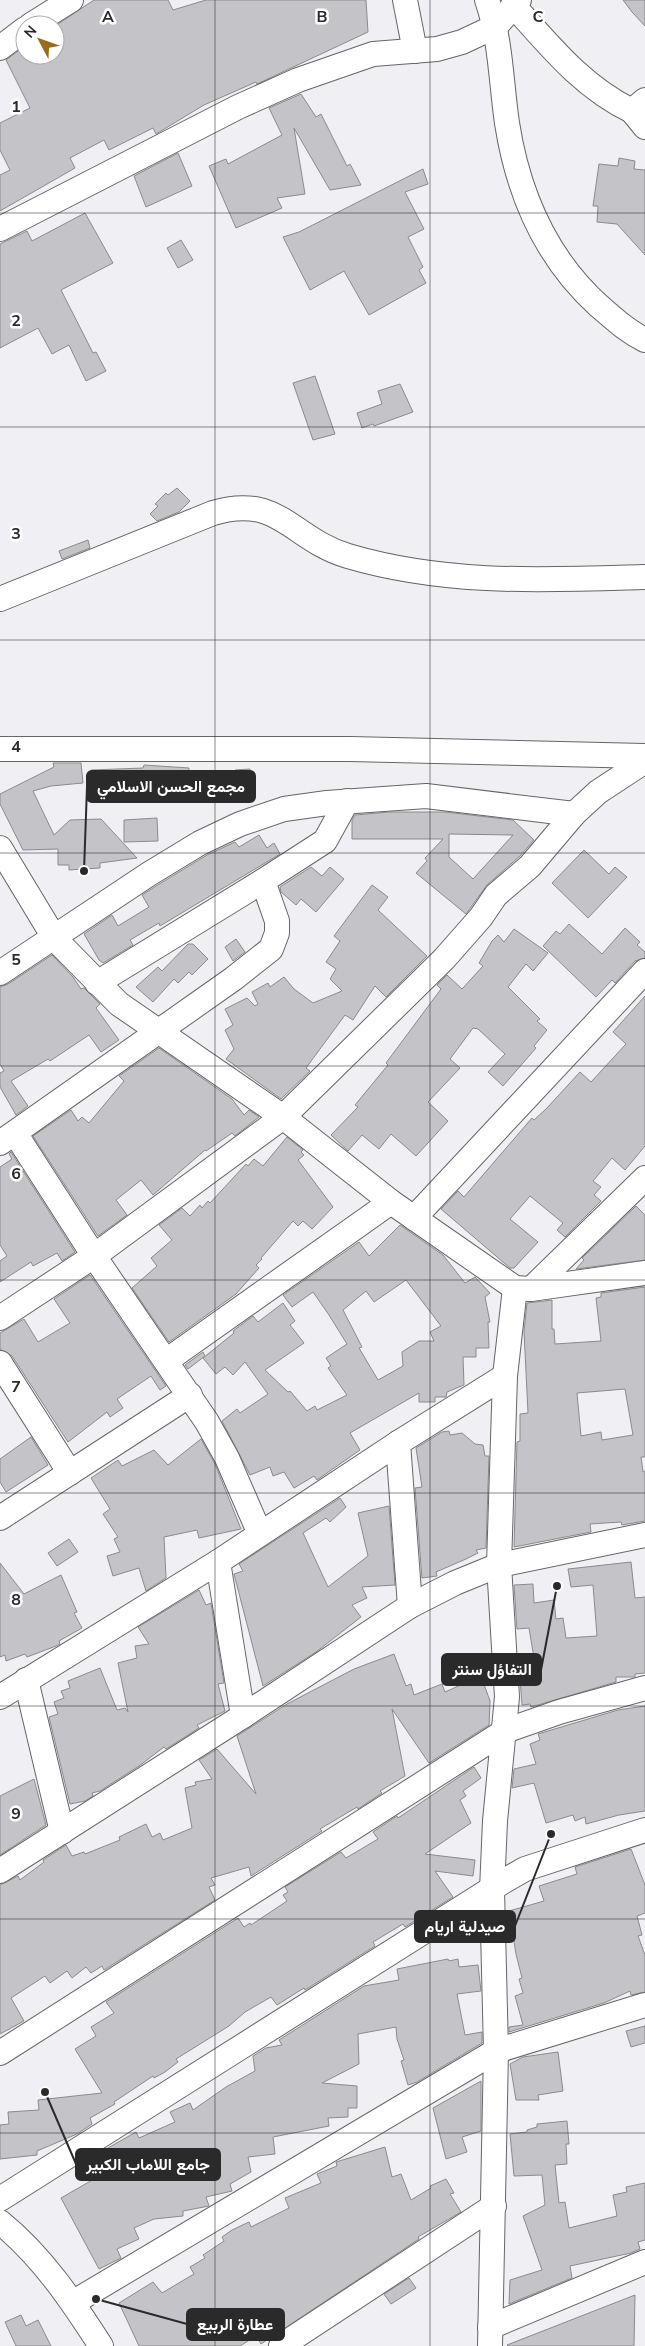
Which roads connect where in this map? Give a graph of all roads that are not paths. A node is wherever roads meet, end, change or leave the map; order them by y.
1 (71, 0) edge
2 (405, 0) edge
3 (487, 0) edge
4 (516, 2) edge
5 (47, 15) edge
6 (496, 26) junction
7 (15, 37) edge
8 (0, 48) edge
9 (415, 51) junction
10 (641, 112) edge
11 (0, 229) edge
12 (645, 340) edge
13 (645, 577) edge
14 (0, 598) edge
15 (0, 749) edge
16 (645, 756) edge
17 (645, 761) edge
18 (347, 802) junction
19 (574, 814) junction
20 (0, 848) edge
21 (262, 881) junction
22 (55, 938) junction
23 (645, 971) edge
24 (0, 973) edge
25 (97, 984) junction
26 (157, 1032) junction
27 (283, 1117) junction
28 (8, 1138) edge
29 (645, 1178) edge
30 (391, 1202) junction
31 (414, 1218) junction
32 (94, 1256) junction
33 (645, 1273) edge
34 (523, 1289) junction
35 (0, 1318) edge
36 (166, 1361) junction
37 (0, 1363) edge
38 (505, 1376) junction
39 (190, 1394) junction
40 (398, 1443) junction
41 (70, 1473) junction
42 (0, 1518) edge
43 (260, 1534) junction
44 (645, 1535) edge
45 (218, 1562) junction
46 (499, 1565) junction
47 (410, 1606) junction
48 (26, 1680) junction
49 (645, 1688) edge
50 (0, 1697) edge
51 (243, 1716) junction
52 (505, 1731) junction
53 (645, 1830) edge
54 (62, 1832) junction
55 (0, 1871) edge
56 (492, 1890) junction
57 (645, 2005) edge
58 (496, 2051) junction
59 (0, 2053) edge
60 (0, 2199) edge
61 (494, 2206) junction
62 (0, 2222) edge
63 (645, 2262) edge
64 (74, 2302) junction
65 (490, 2336) edge
66 (96, 2344) edge
67 (281, 2346) edge

1 - 5 street
2 - 9 street
3 - 6 street
4 - 6 street
4 - 10 street
6 - 9 street
6 - 12 street
7 - 8 street
9 - 11 street
13 - 14 street
15 - 16 street
17 - 19 street
18 - 19 street
18 - 21 street
18 - 22 street
19 - 27 street
20 - 22 street
21 - 25 street
21 - 26 street
22 - 24 street
22 - 25 street
23 - 31 street
25 - 26 street
26 - 27 street
26 - 28 street
27 - 30 street
27 - 32 street
28 - 32 street
29 - 34 street
30 - 31 street
30 - 36 street
31 - 34 street
32 - 35 street
32 - 36 street
33 - 34 street
34 - 38 street
36 - 39 street
37 - 41 street
38 - 40 street
38 - 46 street
39 - 41 street
39 - 43 street
40 - 43 street
40 - 47 street
41 - 42 street
43 - 45 street
44 - 46 street
45 - 48 street
45 - 51 street
46 - 47 street
46 - 52 street
47 - 51 street
48 - 50 street
48 - 54 street
49 - 52 street
51 - 54 street
52 - 56 street
52 - 59 street
53 - 56 street
54 - 55 street
56 - 58 street
56 - 60 street
57 - 58 street
58 - 61 street
58 - 64 street
61 - 65 street
61 - 67 street
62 - 64 street
63 - 65 street
64 - 66 street

